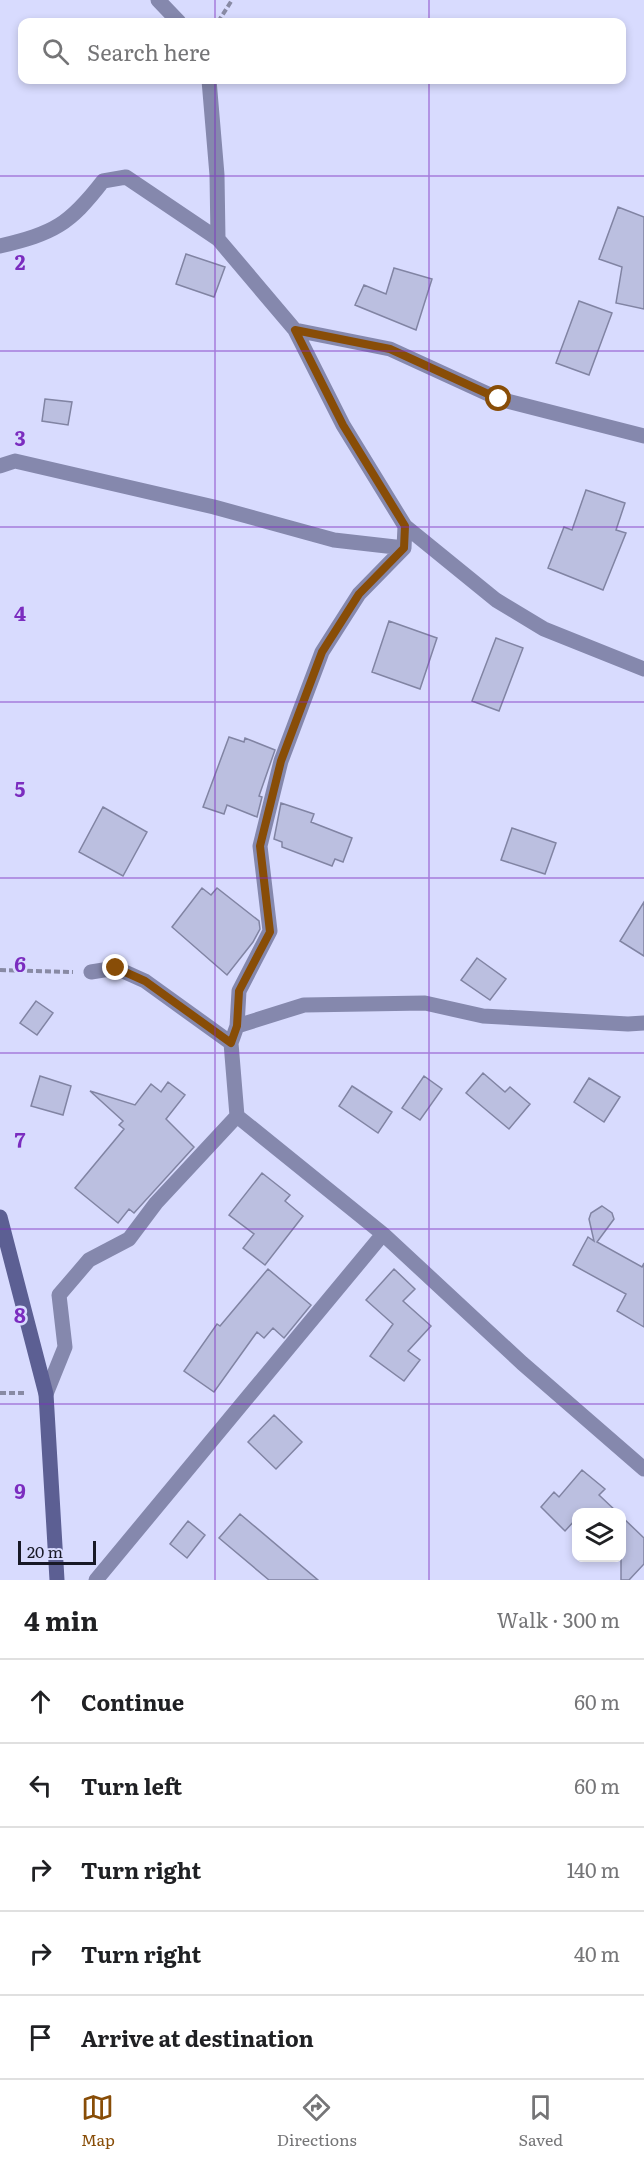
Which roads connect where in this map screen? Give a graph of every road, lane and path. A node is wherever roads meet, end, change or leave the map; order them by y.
1 (158, 0) edge
2 (231, 0) edge
3 (175, 18) edge
4 (220, 18) edge
5 (209, 84) edge
6 (218, 239) junction
7 (0, 246) edge
8 (295, 330) junction
9 (644, 436) edge
10 (0, 466) edge
11 (405, 526) junction
12 (404, 548) junction
13 (644, 669) edge
14 (0, 970) edge
15 (91, 972) joint
16 (644, 1023) edge
17 (237, 1026) junction
18 (231, 1043) junction
19 (237, 1116) junction
20 (0, 1217) edge
21 (383, 1234) junction
22 (46, 1394) junction
23 (644, 1469) edge
24 (57, 1580) edge
25 (96, 1580) edge

1 - 3 street
2 - 4 path
5 - 6 street
6 - 7 street
6 - 8 street
8 - 9 street
8 - 11 street
10 - 12 street
11 - 12 street
11 - 13 street
12 - 17 street
14 - 15 path
15 - 18 street
16 - 17 street
17 - 18 street
18 - 19 street
19 - 21 street
19 - 22 street
20 - 22 main road
21 - 23 street
21 - 25 street
22 - 24 main road

